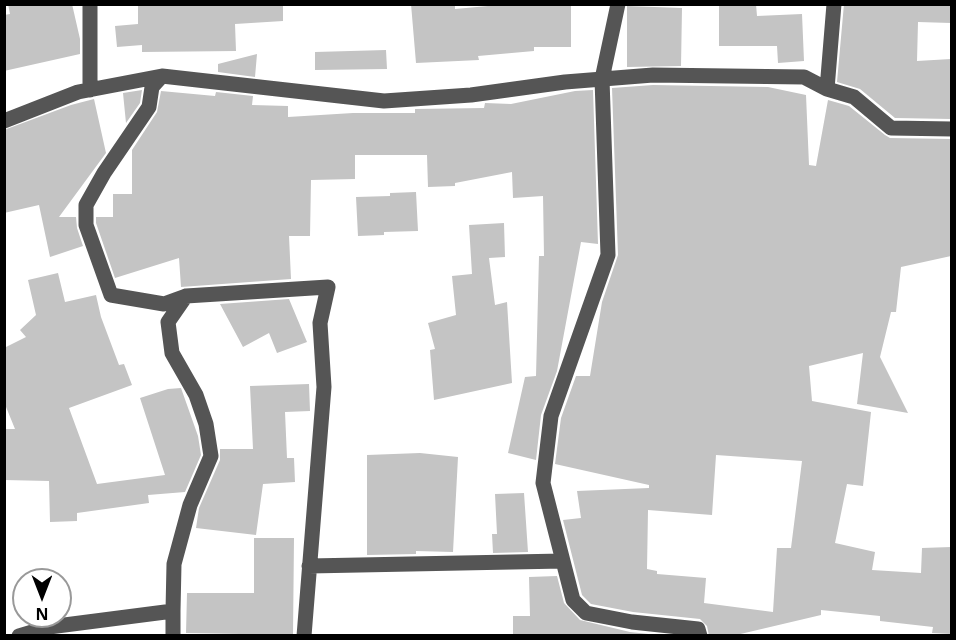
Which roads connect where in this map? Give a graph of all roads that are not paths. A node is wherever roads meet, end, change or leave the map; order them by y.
1 (90, 4) edge
2 (618, 4) edge
3 (834, 4) edge
4 (162, 75) junction
5 (602, 79) junction
6 (828, 89) junction
7 (90, 90) junction
8 (4, 121) edge
9 (951, 129) edge
10 (186, 296) junction
11 (563, 561) junction
12 (309, 566) junction
13 (173, 611) junction
14 (19, 636) edge
15 (173, 636) edge
16 (304, 636) edge
17 (700, 636) edge

1 - 7 street
2 - 5 street
3 - 6 street
4 - 5 street
4 - 7 street
4 - 10 street
5 - 6 street
5 - 11 street
6 - 9 street
7 - 8 street
10 - 12 street
10 - 13 street
11 - 12 street
11 - 17 street
12 - 16 street
13 - 14 street
13 - 15 street

